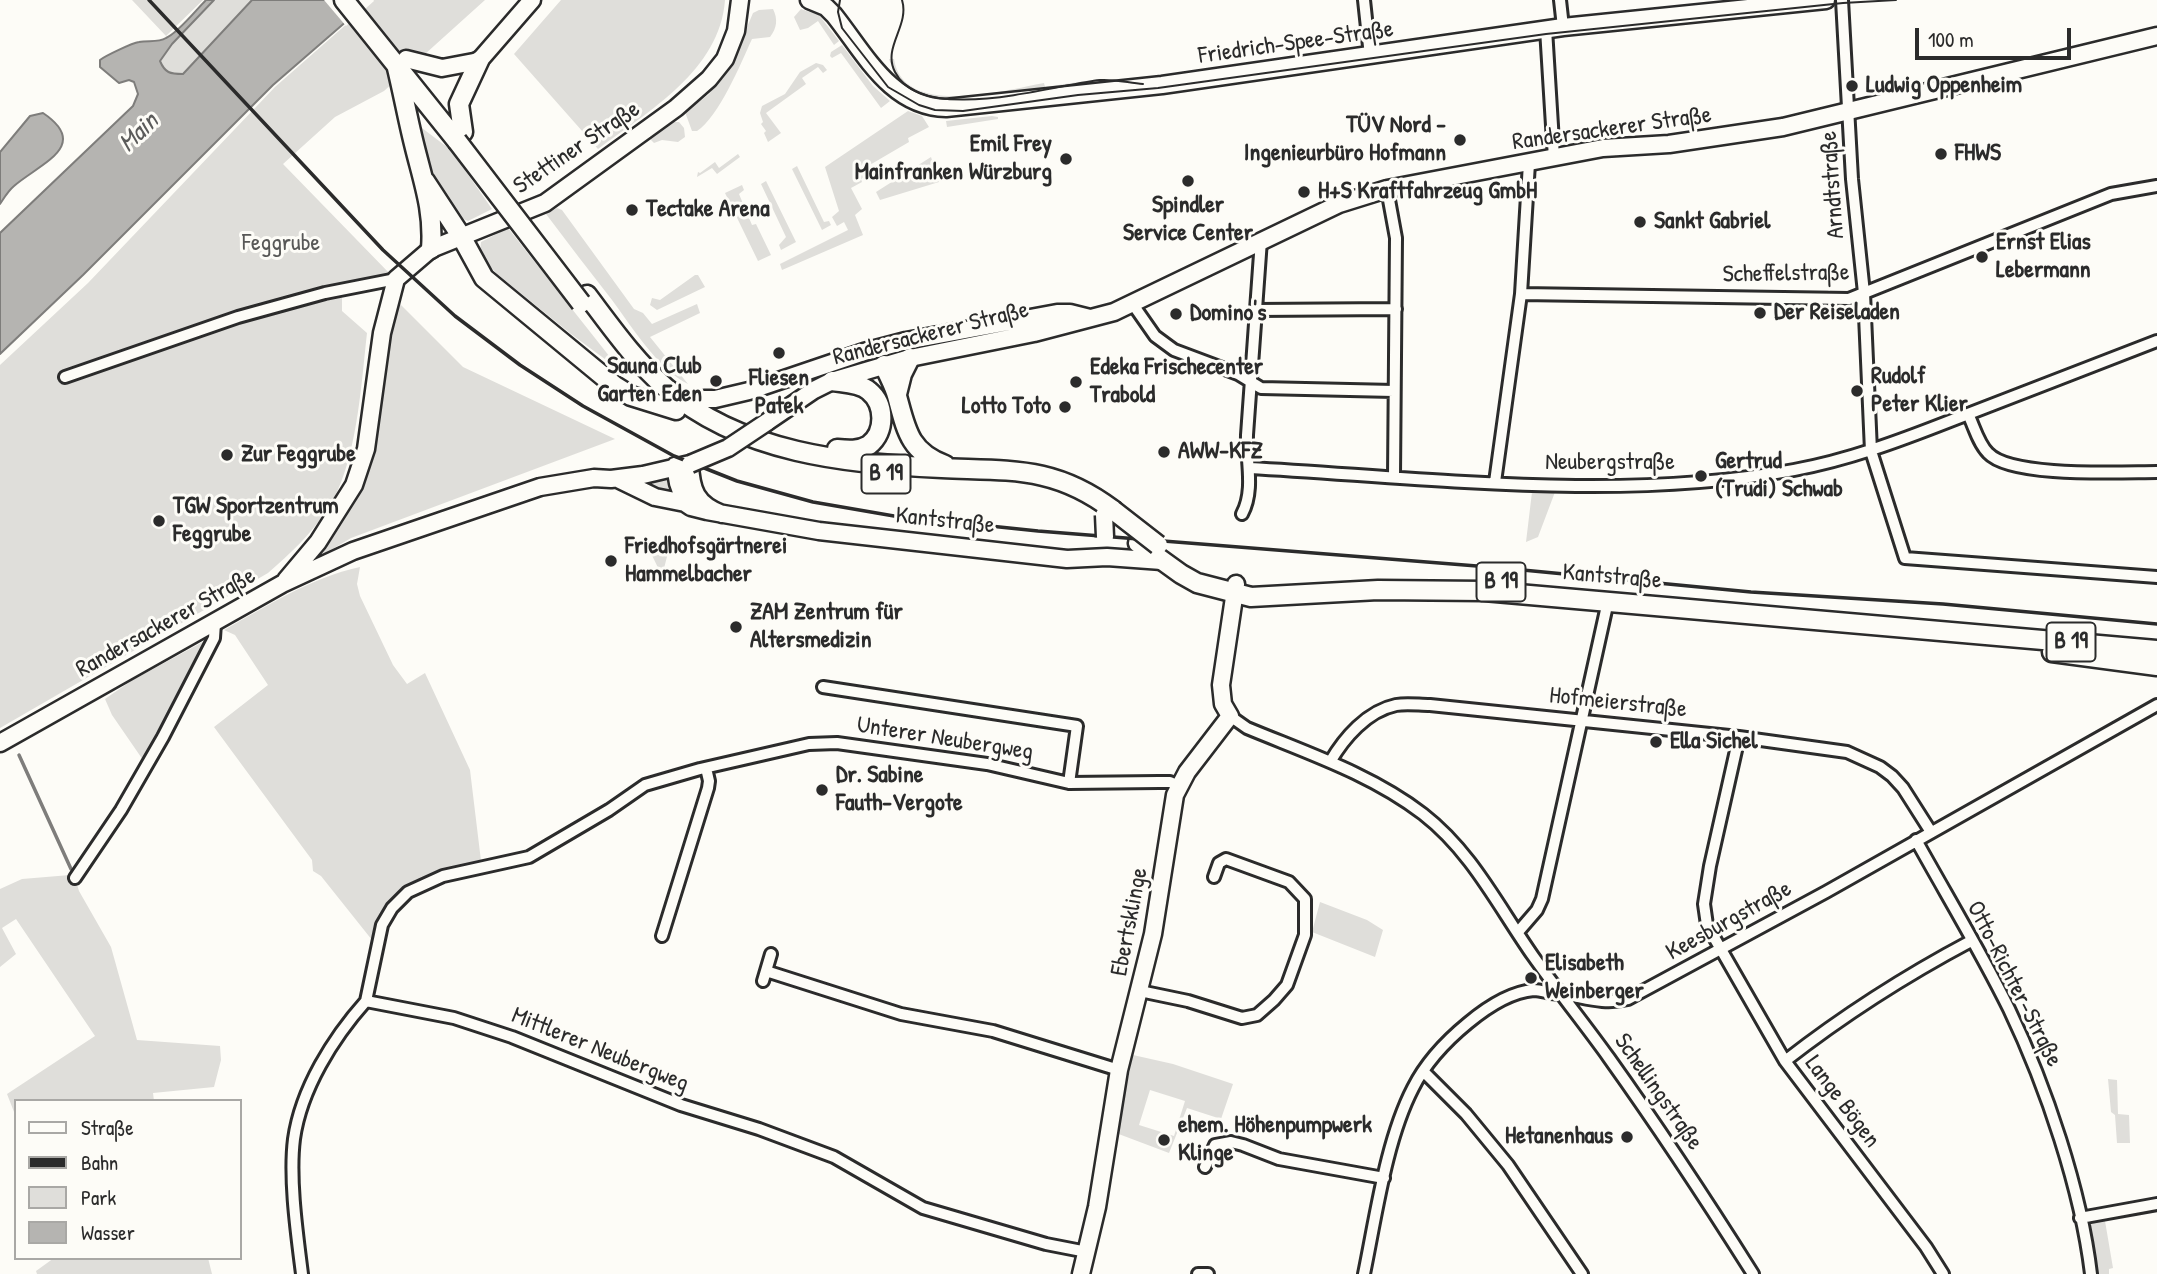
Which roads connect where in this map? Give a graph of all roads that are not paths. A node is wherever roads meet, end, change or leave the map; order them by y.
1 (344, 0) edge
2 (357, 0) edge
3 (532, 0) edge
4 (740, 0) edge
5 (1364, 0) edge
6 (1560, 0) edge
7 (1826, 0) edge
8 (1842, 0) edge
9 (815, 1) edge
10 (1563, 27) junction
11 (1546, 29) junction
12 (2157, 36) edge
13 (1370, 56) junction
14 (479, 61) junction
15 (401, 62) junction
16 (1850, 112) junction
17 (463, 132) junction
18 (1554, 158) junction
19 (1529, 163) junction
20 (425, 181) junction
21 (2157, 186) edge
22 (1387, 189) junction
23 (461, 236) junction
24 (1261, 240) junction
25 (431, 249) junction
26 (394, 284) junction
27 (1864, 293) junction
28 (1521, 294) junction
29 (584, 299) junction
30 (1132, 303) junction
31 (1396, 309) junction
32 (1255, 310) junction
33 (1093, 319) junction
34 (2157, 341) edge
35 (910, 358) junction
36 (884, 365) junction
37 (65, 377) dead end
38 (832, 381) junction
39 (1250, 381) junction
40 (666, 388) junction
41 (1394, 391) junction
42 (897, 394) junction
43 (698, 399) junction
44 (677, 410) junction
45 (1968, 414) junction
46 (1871, 451) junction
47 (682, 465) junction
48 (955, 468) junction
49 (1250, 468) junction
50 (2157, 472) edge
51 (1394, 476) junction
52 (605, 478) junction
53 (1495, 482) junction
54 (685, 503) junction
55 (1106, 513) junction
56 (722, 514) junction
57 (1242, 514) dead end
58 (1160, 553) junction
59 (1080, 559) junction
60 (2157, 577) edge
61 (282, 584) junction
62 (1235, 589) junction
63 (1608, 601) junction
64 (215, 622) junction
65 (1985, 635) junction
66 (2157, 640) edge
67 (2157, 650) edge
68 (2157, 666) edge
69 (823, 687) dead end
70 (2157, 705) edge
71 (1230, 716) junction
72 (1582, 720) junction
73 (1739, 737) junction
74 (0, 743) edge
75 (1331, 762) junction
76 (706, 768) junction
77 (1069, 783) junction
78 (1179, 786) junction
79 (1931, 832) junction
80 (1916, 840) junction
81 (1214, 877) dead end
82 (75, 878) dead end
83 (1518, 932) junction
84 (662, 936) dead end
85 (1972, 941) junction
86 (1720, 948) junction
87 (771, 954) dead end
88 (1140, 991) junction
89 (1559, 992) junction
90 (366, 1001) junction
91 (1785, 1061) junction
92 (1119, 1070) junction
93 (1423, 1072) junction
94 (1205, 1167) dead end
95 (1384, 1178) junction
96 (2157, 1203) edge
97 (2080, 1218) junction
98 (1087, 1251) junction
99 (1196, 1272) edge
100 (302, 1274) edge
101 (1081, 1274) edge
102 (1208, 1274) edge
103 (1364, 1274) edge
104 (1582, 1274) edge
105 (1753, 1274) edge
106 (1942, 1274) edge
107 (2091, 1274) edge

1 - 15 main road, B 19
2 - 15 main road, B 19
3 - 14 street
4 - 23 street, Stettiner Straße
5 - 13 street
6 - 10 street
7 - 10 street, Friedrich-Spee-Straße
8 - 16 street, Arndtstraße
9 - 13 street, Friedrich-Spee-Straße
10 - 11 street, Friedrich-Spee-Straße
11 - 13 street, Friedrich-Spee-Straße
11 - 18 street
12 - 16 street, Randersackerer Straße
14 - 15 street
14 - 17 main road
15 - 17 main road, B 19
15 - 20 main road
15 - 29 main road, B 19, bridge
16 - 18 street, Randersackerer Straße
16 - 27 street, Arndtstraße
17 - 29 main road, B 19
18 - 19 street, Randersackerer Straße
19 - 22 street, Randersackerer Straße
19 - 28 street
20 - 23 main road
20 - 25 main road
21 - 27 street, Scheffelstraße
22 - 24 street, Randersackerer Straße
22 - 31 street
23 - 25 street, Stettiner Straße
23 - 44 main road
24 - 30 street, Randersackerer Straße
24 - 32 street
25 - 26 street, Stettiner Straße
26 - 37 street
26 - 61 street
27 - 28 street, Scheffelstraße
27 - 46 street, Arndtstraße
28 - 53 street
29 - 40 main road, B 19
29 - 44 main road, B 19
30 - 33 street, Randersackerer Straße
30 - 39 street
31 - 32 street
31 - 41 street
32 - 39 street
33 - 35 street, Randersackerer Straße
33 - 43 street, Randersackerer Straße
34 - 45 street, Neubergstraße
35 - 36 street, Randersackerer Straße
35 - 42 main road
36 - 38 street, Randersackerer Straße
36 - 42 main road
38 - 43 main road
38 - 47 street, Randersackerer Straße, bridge
39 - 41 street
39 - 49 street
40 - 43 main road
40 - 48 main road, B 19
41 - 51 street
42 - 48 main road
44 - 55 main road, B 19
45 - 46 street, Neubergstraße
45 - 50 street
46 - 53 street, Neubergstraße
46 - 60 street, Arndtstraße
47 - 52 street, Randersackerer Straße
47 - 54 street
47 - 56 street, Kantstraße
48 - 55 main road, B 19
49 - 51 street, Neubergstraße
49 - 57 street
51 - 53 street, Neubergstraße
52 - 54 street, Kantstraße
52 - 61 street, Randersackerer Straße
54 - 56 street, Kantstraße
55 - 58 main road, B 19, bridge
55 - 58 main road, B 19
55 - 59 street, bridge
56 - 59 street, Kantstraße
58 - 59 street, Kantstraße
58 - 62 main road, B 19
61 - 64 street, Randersackerer Straße
62 - 63 main road, Kantstraße / B 19
62 - 66 main road, B 19
62 - 71 street
63 - 65 main road, Kantstraße / B 19
63 - 72 street
64 - 74 street, Randersackerer Straße
64 - 82 street
65 - 67 main road, B 19
65 - 68 main road
69 - 77 street
70 - 79 street, Keesburgstraße
71 - 75 street, Schellingstraße
71 - 78 street, Ebertsklinge
72 - 73 street, Hofmeierstraße
72 - 75 street, Hofmeierstraße
72 - 83 street
73 - 79 street, Hofmeierstraße
73 - 86 street, Lange Bögen
75 - 83 street, Schellingstraße
76 - 77 street, Unterer Neubergweg
76 - 84 street
76 - 90 street, Unterer Neubergweg
77 - 78 street, Unterer Neubergweg
78 - 88 street, Ebertsklinge
79 - 80 street, Keesburgstraße
80 - 85 street, Otto-Richter-Straße
80 - 86 street, Keesburgstraße
81 - 88 street
83 - 89 street, Schellingstraße
85 - 91 street
85 - 97 street, Otto-Richter-Straße
86 - 89 street, Keesburgstraße
86 - 91 street, Lange Bögen
87 - 92 street
88 - 92 street, Ebertsklinge
89 - 93 street, Keesburgstraße
89 - 105 street, Schellingstraße
90 - 98 street, Mittlerer Neubergweg
90 - 100 street
91 - 106 street, Lange Bögen
92 - 98 street, Ebertsklinge
93 - 95 street, Keesburgstraße
93 - 104 street
94 - 95 street
95 - 103 street, Keesburgstraße
96 - 97 street
97 - 107 street, Otto-Richter-Straße
98 - 101 street, Ebertsklinge
99 - 102 street

